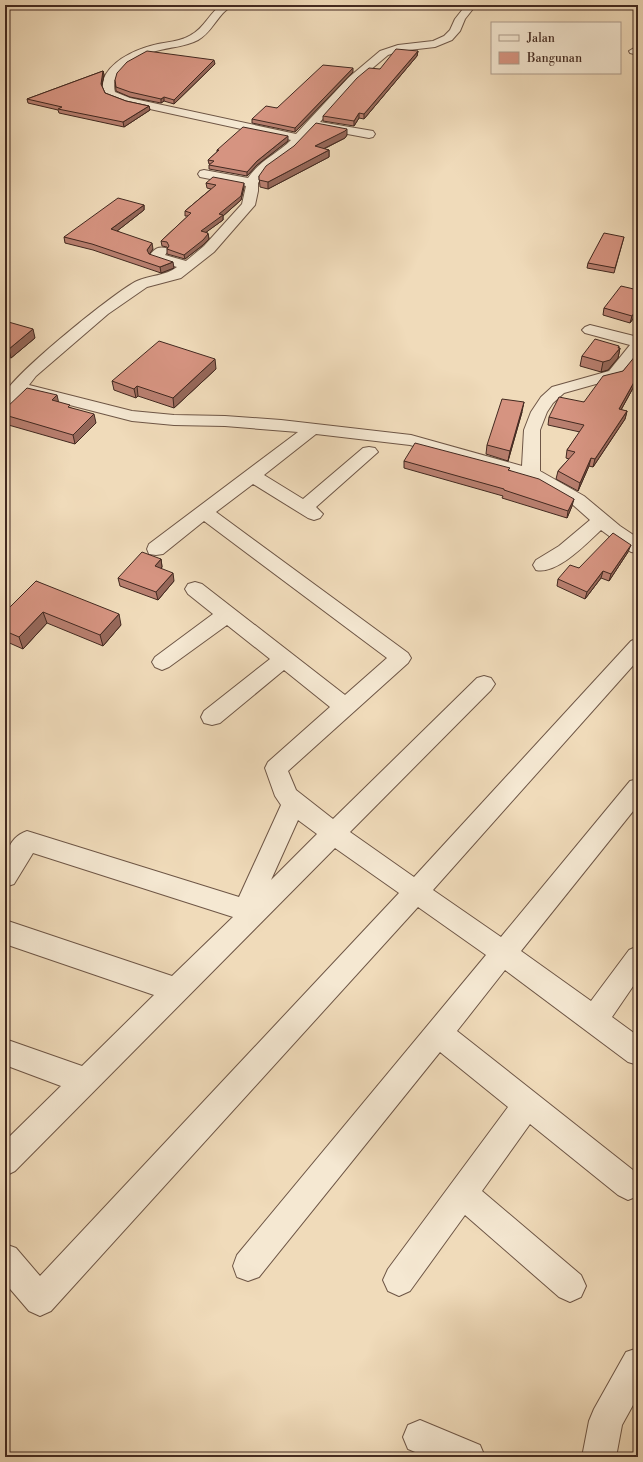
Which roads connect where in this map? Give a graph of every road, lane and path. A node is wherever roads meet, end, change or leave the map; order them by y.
1 (227, 5) edge
2 (472, 5) edge
3 (313, 124) junction
4 (368, 134) dead end
5 (300, 138) junction
6 (204, 174) dead end
7 (252, 183) junction
8 (161, 251) dead end
9 (187, 266) junction
10 (590, 330) dead end
11 (638, 342) edge
12 (638, 345) edge
13 (19, 387) junction
14 (5, 404) edge
15 (309, 432) dead end
16 (369, 452) dead end
17 (531, 474) junction
18 (252, 476) junction
19 (204, 512) junction
20 (601, 520) junction
21 (638, 547) edge
22 (156, 549) dead end
23 (542, 565) dead end
24 (195, 589) dead end
25 (227, 614) junction
26 (638, 646) edge
27 (284, 658) junction
28 (162, 662) dead end
29 (484, 684) dead end
30 (345, 707) junction
31 (212, 717) dead end
32 (638, 788) edge
33 (294, 803) junction
34 (334, 834) junction
35 (5, 876) edge
36 (416, 892) junction
37 (250, 911) junction
38 (5, 932) edge
39 (503, 953) junction
40 (638, 958) edge
41 (176, 990) junction
42 (594, 1019) junction
43 (438, 1033) junction
44 (5, 1052) edge
45 (638, 1052) edge
46 (86, 1082) junction
47 (527, 1104) junction
48 (5, 1161) edge
49 (628, 1185) dead end
50 (462, 1193) junction
51 (5, 1259) edge
52 (248, 1266) dead end
53 (399, 1280) dead end
54 (570, 1286) dead end
55 (638, 1364) edge
56 (420, 1437) dead end
57 (468, 1457) edge
58 (599, 1457) edge

1 - 5 street
2 - 3 street
3 - 4 street
3 - 5 street
5 - 7 street
6 - 7 street
7 - 9 street
8 - 9 street
9 - 13 street
10 - 11 street
12 - 17 street
13 - 14 street
13 - 17 street
15 - 18 street
16 - 18 street
17 - 20 street
18 - 19 street
19 - 22 street
19 - 30 street
20 - 21 street
20 - 23 street
24 - 25 street
25 - 27 street
25 - 28 street
26 - 36 street
27 - 30 street
27 - 31 street
29 - 34 street
30 - 33 street
32 - 39 street
33 - 34 street
33 - 37 street
34 - 36 street
34 - 37 street
35 - 37 street
36 - 39 street
36 - 51 street
37 - 41 street
38 - 41 street
39 - 42 street
39 - 43 street
40 - 42 street
41 - 46 street
42 - 45 street
43 - 47 street
43 - 52 street
44 - 46 street
46 - 48 street
47 - 49 street
47 - 50 street
50 - 53 street
50 - 54 street
55 - 58 street
56 - 57 street

